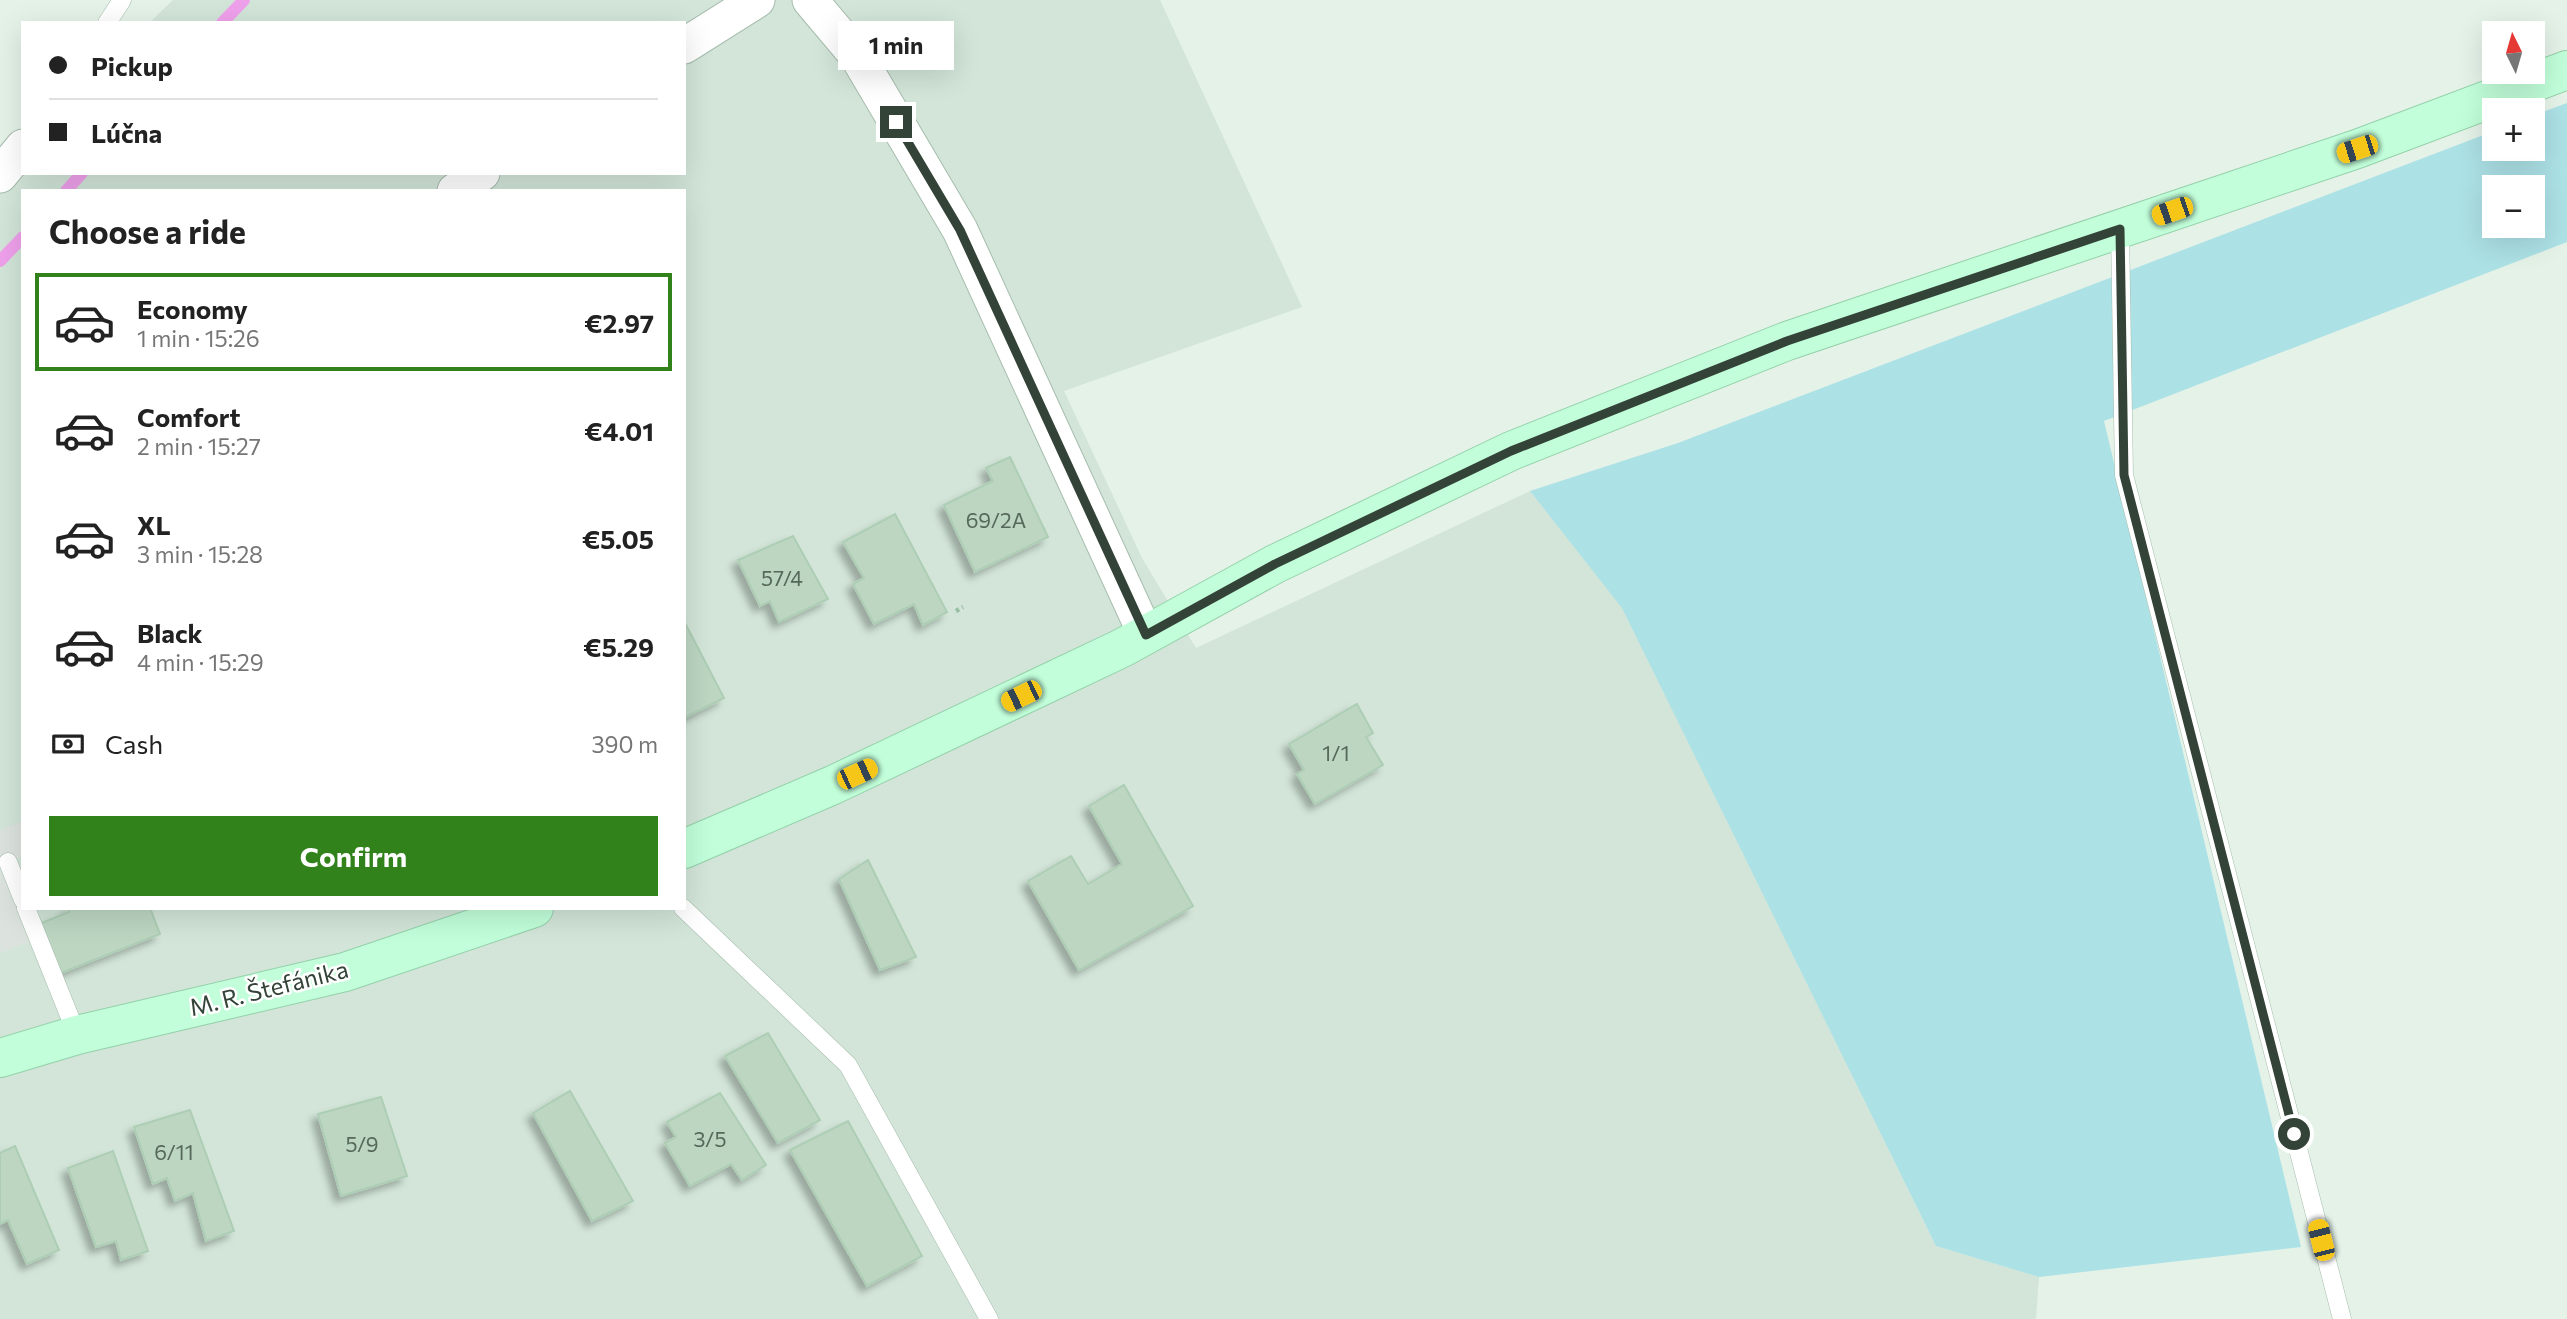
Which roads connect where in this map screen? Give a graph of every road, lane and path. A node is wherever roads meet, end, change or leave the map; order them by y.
1 (122, 0) edge
2 (757, 0) edge
3 (810, 0) edge
4 (108, 21) edge
5 (686, 45) edge
6 (2567, 70) edge
7 (21, 149) edge
8 (0, 175) edge
9 (479, 175) edge
10 (458, 189) edge
11 (2120, 229) junction
12 (963, 607) dead end
13 (956, 611) dead end
14 (1134, 642) junction
15 (686, 848) edge
16 (8, 862) dead end
17 (21, 895) edge
18 (27, 910) edge
19 (528, 910) edge
20 (685, 910) edge
21 (77, 1035) junction
22 (0, 1058) edge
23 (989, 1319) edge
24 (2342, 1319) edge

1 - 4 lane
2 - 5 street
3 - 14 street
6 - 11 street
7 - 8 street
9 - 10 street
11 - 14 street
11 - 24 lane
12 - 13 path
14 - 15 street
16 - 17 lane
18 - 21 lane
19 - 21 street, M. R. Štefánika
20 - 23 lane
21 - 22 street, M. R. Štefánika

